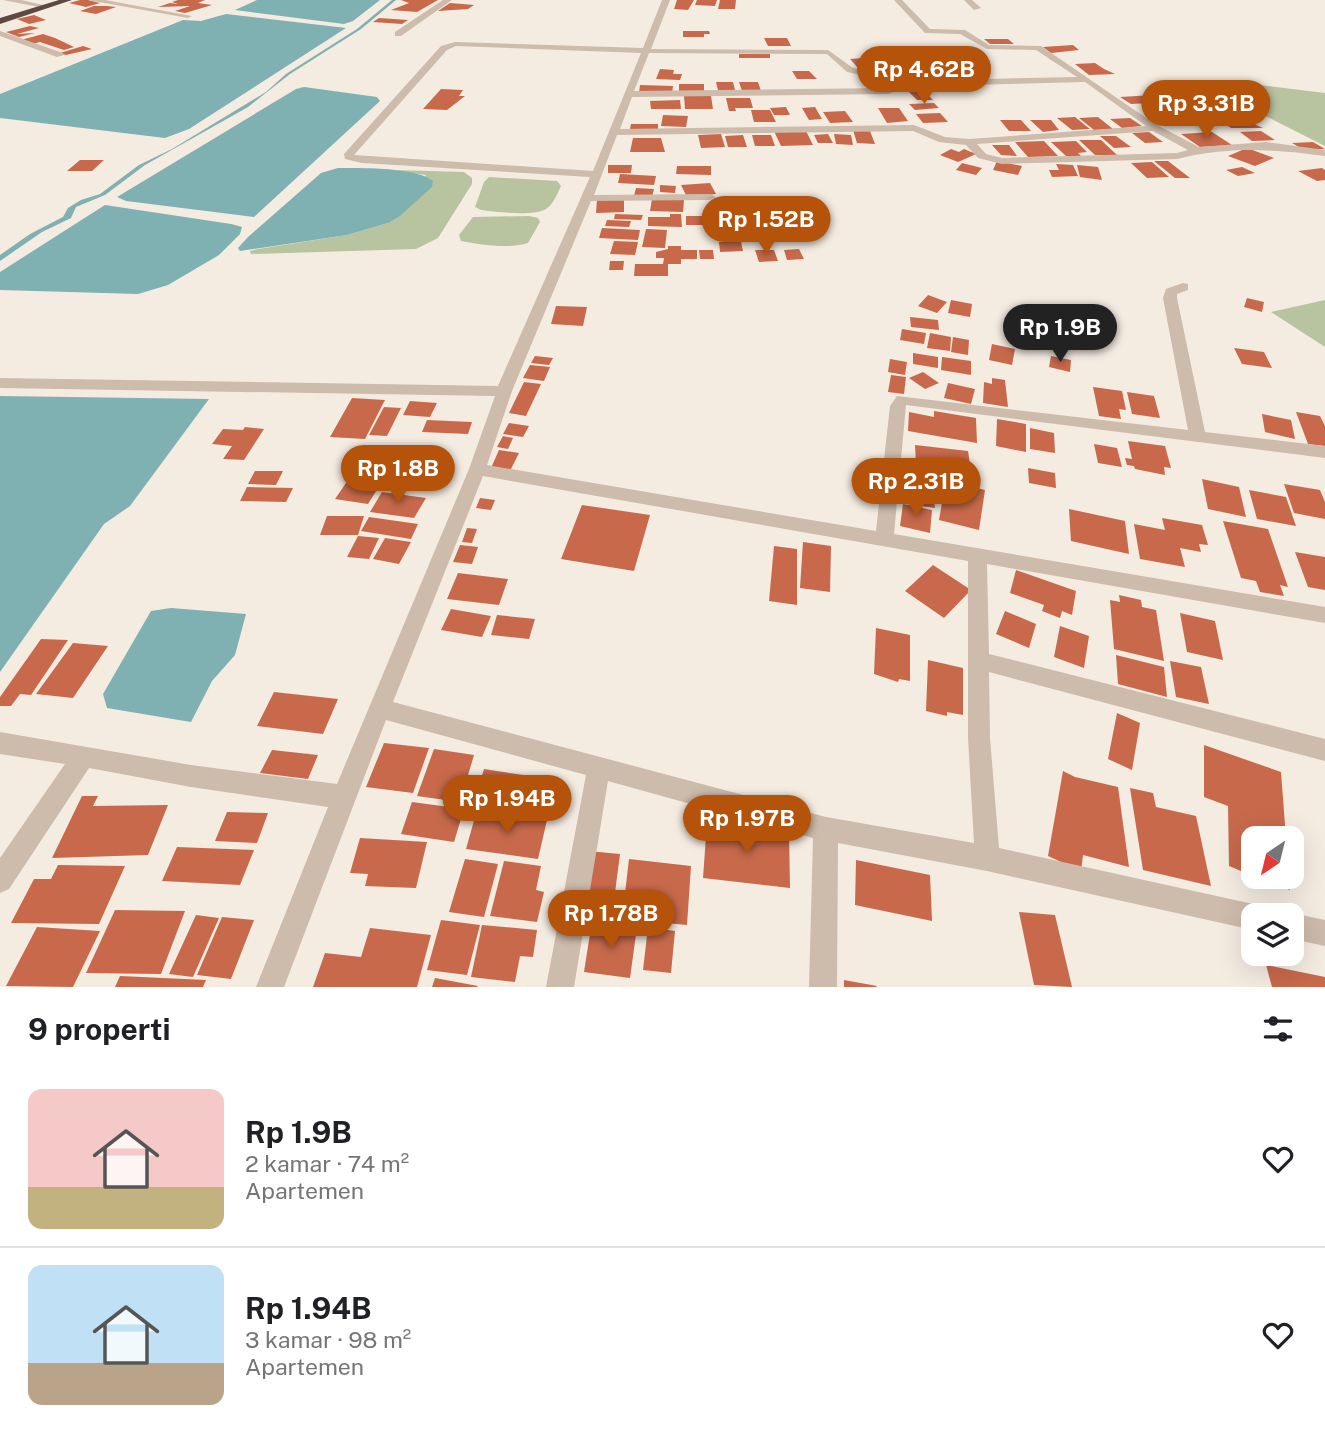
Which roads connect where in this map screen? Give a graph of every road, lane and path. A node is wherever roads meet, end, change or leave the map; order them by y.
1 (7, 0) edge
2 (53, 0) edge
3 (68, 0) edge
4 (92, 0) edge
5 (149, 0) edge
6 (448, 0) edge
7 (666, 0) edge
8 (898, 0) edge
9 (968, 0) edge
10 (39, 5) junction
11 (130, 6) junction
12 (977, 8) dead end
13 (188, 16) dead end
14 (0, 19) edge
15 (0, 33) edge
16 (398, 34) dead end
17 (647, 48) junction
18 (60, 55) dead end
19 (1087, 79) junction
20 (894, 84) junction
21 (629, 94) junction
22 (1152, 126) junction
23 (613, 132) junction
24 (1042, 138) junction
25 (969, 142) junction
26 (1198, 151) junction
27 (1325, 153) edge
28 (1062, 160) junction
29 (597, 174) junction
30 (710, 197) dead end
31 (587, 198) junction
32 (1183, 287) dead end
33 (0, 383) edge
34 (504, 391) junction
35 (1198, 438) junction
36 (1325, 452) edge
37 (477, 470) junction
38 (884, 537) junction
39 (977, 553) junction
40 (1325, 615) edge
41 (980, 661) junction
42 (379, 708) junction
43 (0, 743) edge
44 (1325, 750) edge
45 (84, 756) junction
46 (599, 766) junction
47 (344, 797) junction
48 (825, 830) junction
49 (987, 858) junction
50 (0, 880) edge
51 (1241, 914) edge
52 (1304, 929) edge
53 (1325, 933) edge
54 (270, 987) edge
55 (560, 987) edge
56 (823, 987) edge

1 - 10 street
2 - 10 highway
3 - 14 highway
4 - 11 street
5 - 11 street
6 - 16 street
7 - 17 street
8 - 19 street
9 - 12 street
10 - 14 highway
11 - 13 street
15 - 18 street
17 - 20 street
17 - 21 street
17 - 29 street
19 - 20 street
19 - 22 street
20 - 21 street
21 - 23 street
22 - 24 street
22 - 26 street
23 - 25 street
23 - 29 street
24 - 25 street
24 - 28 street
25 - 28 street
26 - 27 street
26 - 28 street
29 - 31 street
30 - 31 street
31 - 34 street
32 - 35 street
33 - 34 street
34 - 37 street
35 - 36 street
35 - 38 street
37 - 38 street
37 - 42 street
38 - 39 street
39 - 40 street
39 - 41 street
41 - 44 street
41 - 49 street
42 - 46 street
42 - 47 street
43 - 45 street
45 - 47 street
45 - 50 street
46 - 48 street
46 - 55 street
47 - 54 street
48 - 49 street
48 - 56 street
49 - 51 street
52 - 53 street

